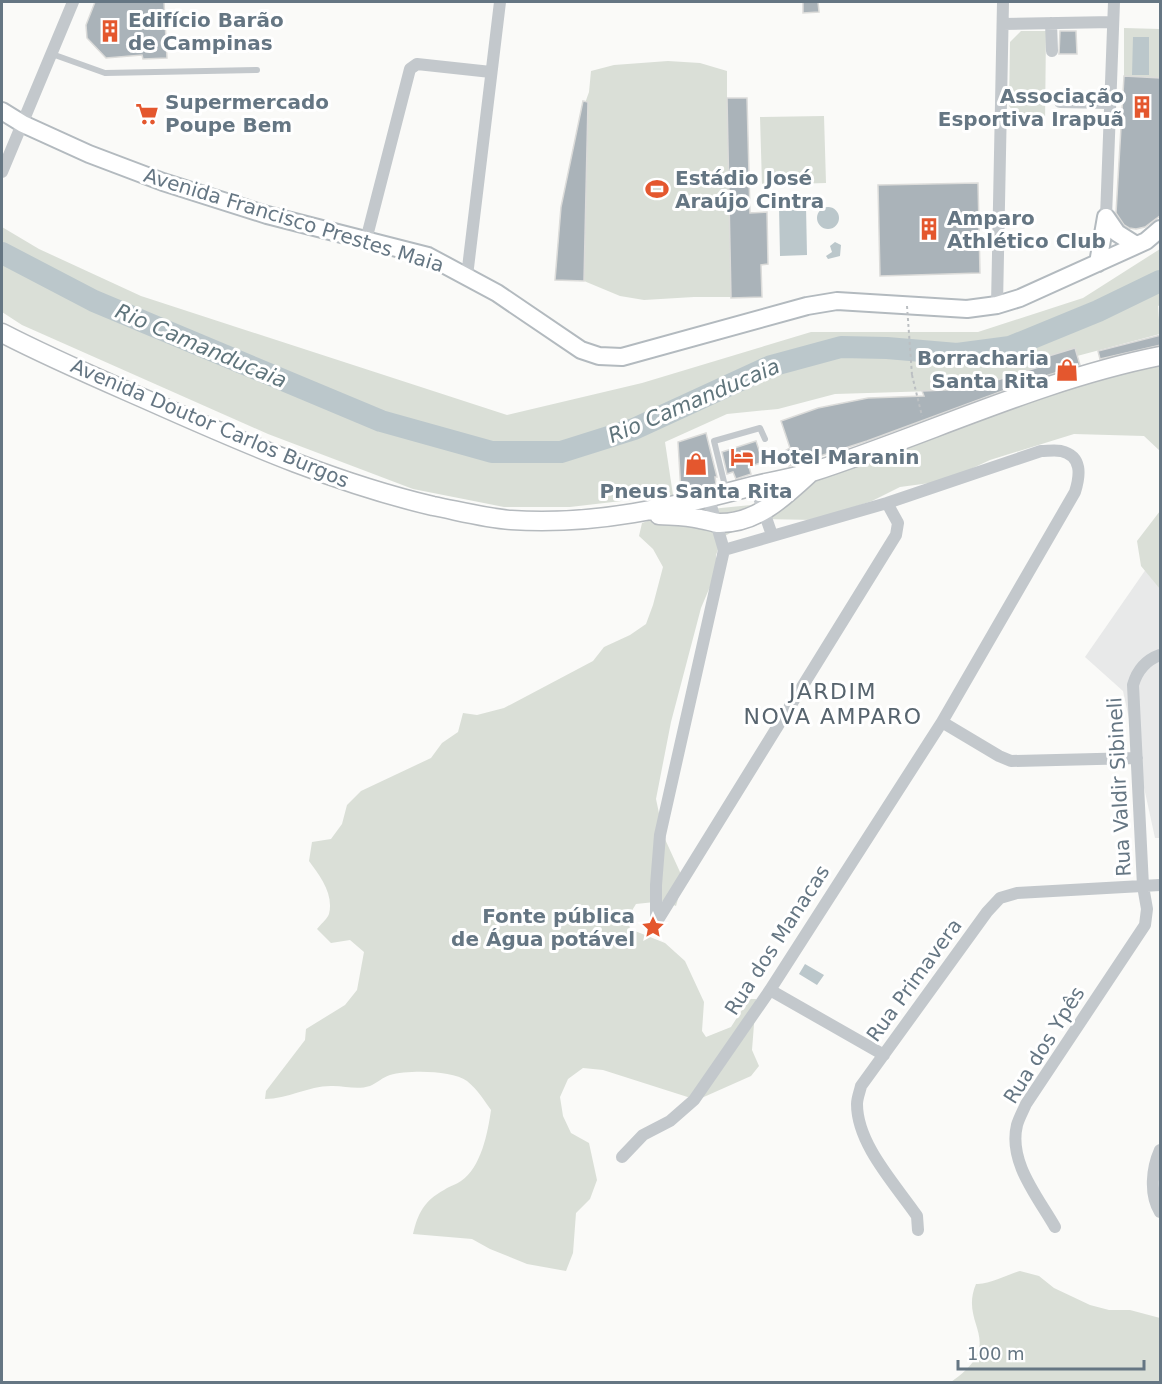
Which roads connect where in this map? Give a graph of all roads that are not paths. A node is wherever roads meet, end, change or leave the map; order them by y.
1 (74, 2) edge
2 (500, 2) edge
3 (1003, 2) edge
4 (1114, 2) edge
5 (1113, 22) junction
6 (1051, 23) junction
7 (1003, 24) junction
8 (1052, 51) dead end
9 (52, 54) junction
10 (257, 70) dead end
11 (491, 72) junction
12 (1060, 102) dead end
13 (1109, 103) junction
14 (2, 111) edge
15 (23, 124) junction
16 (2, 172) edge
17 (1106, 217) junction
18 (1161, 229) edge
19 (366, 240) junction
20 (1136, 245) junction
21 (1098, 263) junction
22 (467, 276) junction
23 (997, 305) junction
24 (2, 333) edge
25 (1161, 356) edge
26 (765, 439) dead end
27 (810, 473) junction
28 (755, 486) junction
29 (727, 493) junction
30 (709, 499) junction
31 (887, 503) junction
32 (764, 510) junction
33 (636, 513) junction
34 (716, 523) junction
35 (772, 535) junction
36 (724, 550) junction
37 (1161, 655) edge
38 (942, 722) junction
39 (1137, 758) junction
40 (1161, 885) edge
41 (1143, 886) junction
42 (770, 990) junction
43 (884, 1055) junction
44 (1161, 1150) edge
45 (622, 1157) dead end
46 (1161, 1212) edge
47 (1055, 1227) dead end
48 (918, 1230) dead end

1 - 9 street
2 - 11 street
3 - 7 street
4 - 5 street
5 - 6 street
5 - 13 street
6 - 7 street
6 - 8 street
7 - 23 street
9 - 10 lane
9 - 15 street
11 - 19 street
11 - 22 street
12 - 13 street
13 - 17 street
14 - 15 street, Avenida Francisco Prestes Maia
15 - 16 street
15 - 19 street, Avenida Francisco Prestes Maia
17 - 20 street
17 - 21 street
18 - 20 street, Avenida Francisco Prestes Maia
19 - 22 street, Avenida Francisco Prestes Maia
20 - 21 street, Avenida Francisco Prestes Maia
21 - 23 street, Avenida Francisco Prestes Maia
22 - 23 street, Avenida Francisco Prestes Maia
24 - 33 main road, Avenida Doutor Carlos Burgos
25 - 27 main road, Avenida Doutor Carlos Burgos
26 - 29 lane
27 - 28 main road, Avenida Doutor Carlos Burgos
27 - 32 main road, Avenida Doutor Carlos Burgos
28 - 29 main road, Avenida Doutor Carlos Burgos
28 - 32 street
29 - 30 main road, Avenida Doutor Carlos Burgos
30 - 33 main road, Avenida Doutor Carlos Burgos
30 - 34 street
31 - 35 street
31 - 36 street
31 - 38 street, Rua dos Manacas
32 - 34 main road, Avenida Doutor Carlos Burgos
32 - 35 street
33 - 34 main road, Avenida Doutor Carlos Burgos
34 - 36 street
35 - 36 street
37 - 39 street, Rua Valdir Sibineli
38 - 39 street
38 - 42 street, Rua dos Manacas
39 - 41 street, Rua Valdir Sibineli
40 - 41 street, Rua Primavera
41 - 43 street, Rua Primavera
41 - 47 street, Rua dos Ypês
42 - 43 street
42 - 45 street, Rua dos Manacas
43 - 48 street, Rua Primavera
44 - 46 street

